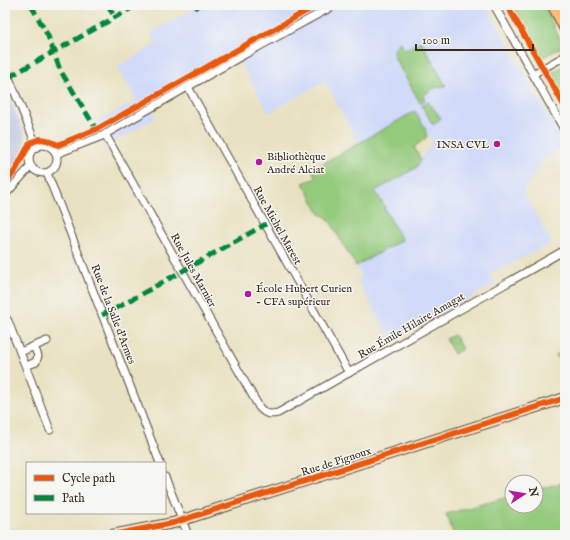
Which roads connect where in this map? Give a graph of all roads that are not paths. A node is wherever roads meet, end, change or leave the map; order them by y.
1 (335, 5) edge
2 (494, 5) edge
3 (553, 5) edge
4 (565, 28) edge
5 (565, 56) edge
6 (5, 68) edge
7 (533, 74) junction
8 (188, 87) junction
9 (565, 131) edge
10 (105, 134) junction
11 (37, 147) junction
12 (56, 154) junction
13 (31, 166) junction
14 (47, 173) junction
15 (5, 195) edge
16 (565, 250) edge
17 (5, 317) edge
18 (47, 341) dead end
19 (34, 346) junction
20 (20, 352) junction
21 (26, 366) junction
22 (349, 373) junction
23 (565, 398) edge
24 (267, 414) joint
25 (50, 430) dead end
26 (160, 462) edge
27 (166, 480) edge
28 (182, 520) junction
29 (112, 535) edge
30 (188, 535) edge

1 - 8 street
2 - 7 street
3 - 4 main road
5 - 7 street
6 - 11 street
7 - 9 street
8 - 10 street
8 - 22 street, Rue Michel Marest
10 - 12 street
10 - 24 street, Rue Jules Marnier
11 - 12 street
11 - 13 street
12 - 14 street
13 - 14 street
13 - 15 street
14 - 26 street, Rue de la Salle d'Armes
16 - 22 street, Rue Émile Hilaire Amagat
17 - 20 street
18 - 19 street
19 - 20 street
19 - 21 street
20 - 21 street
21 - 25 street
22 - 24 street, Rue Émile Hilaire Amagat
23 - 28 main road, Rue de Pignoux
27 - 28 street
28 - 29 main road, Rue de Pignoux
28 - 30 street

